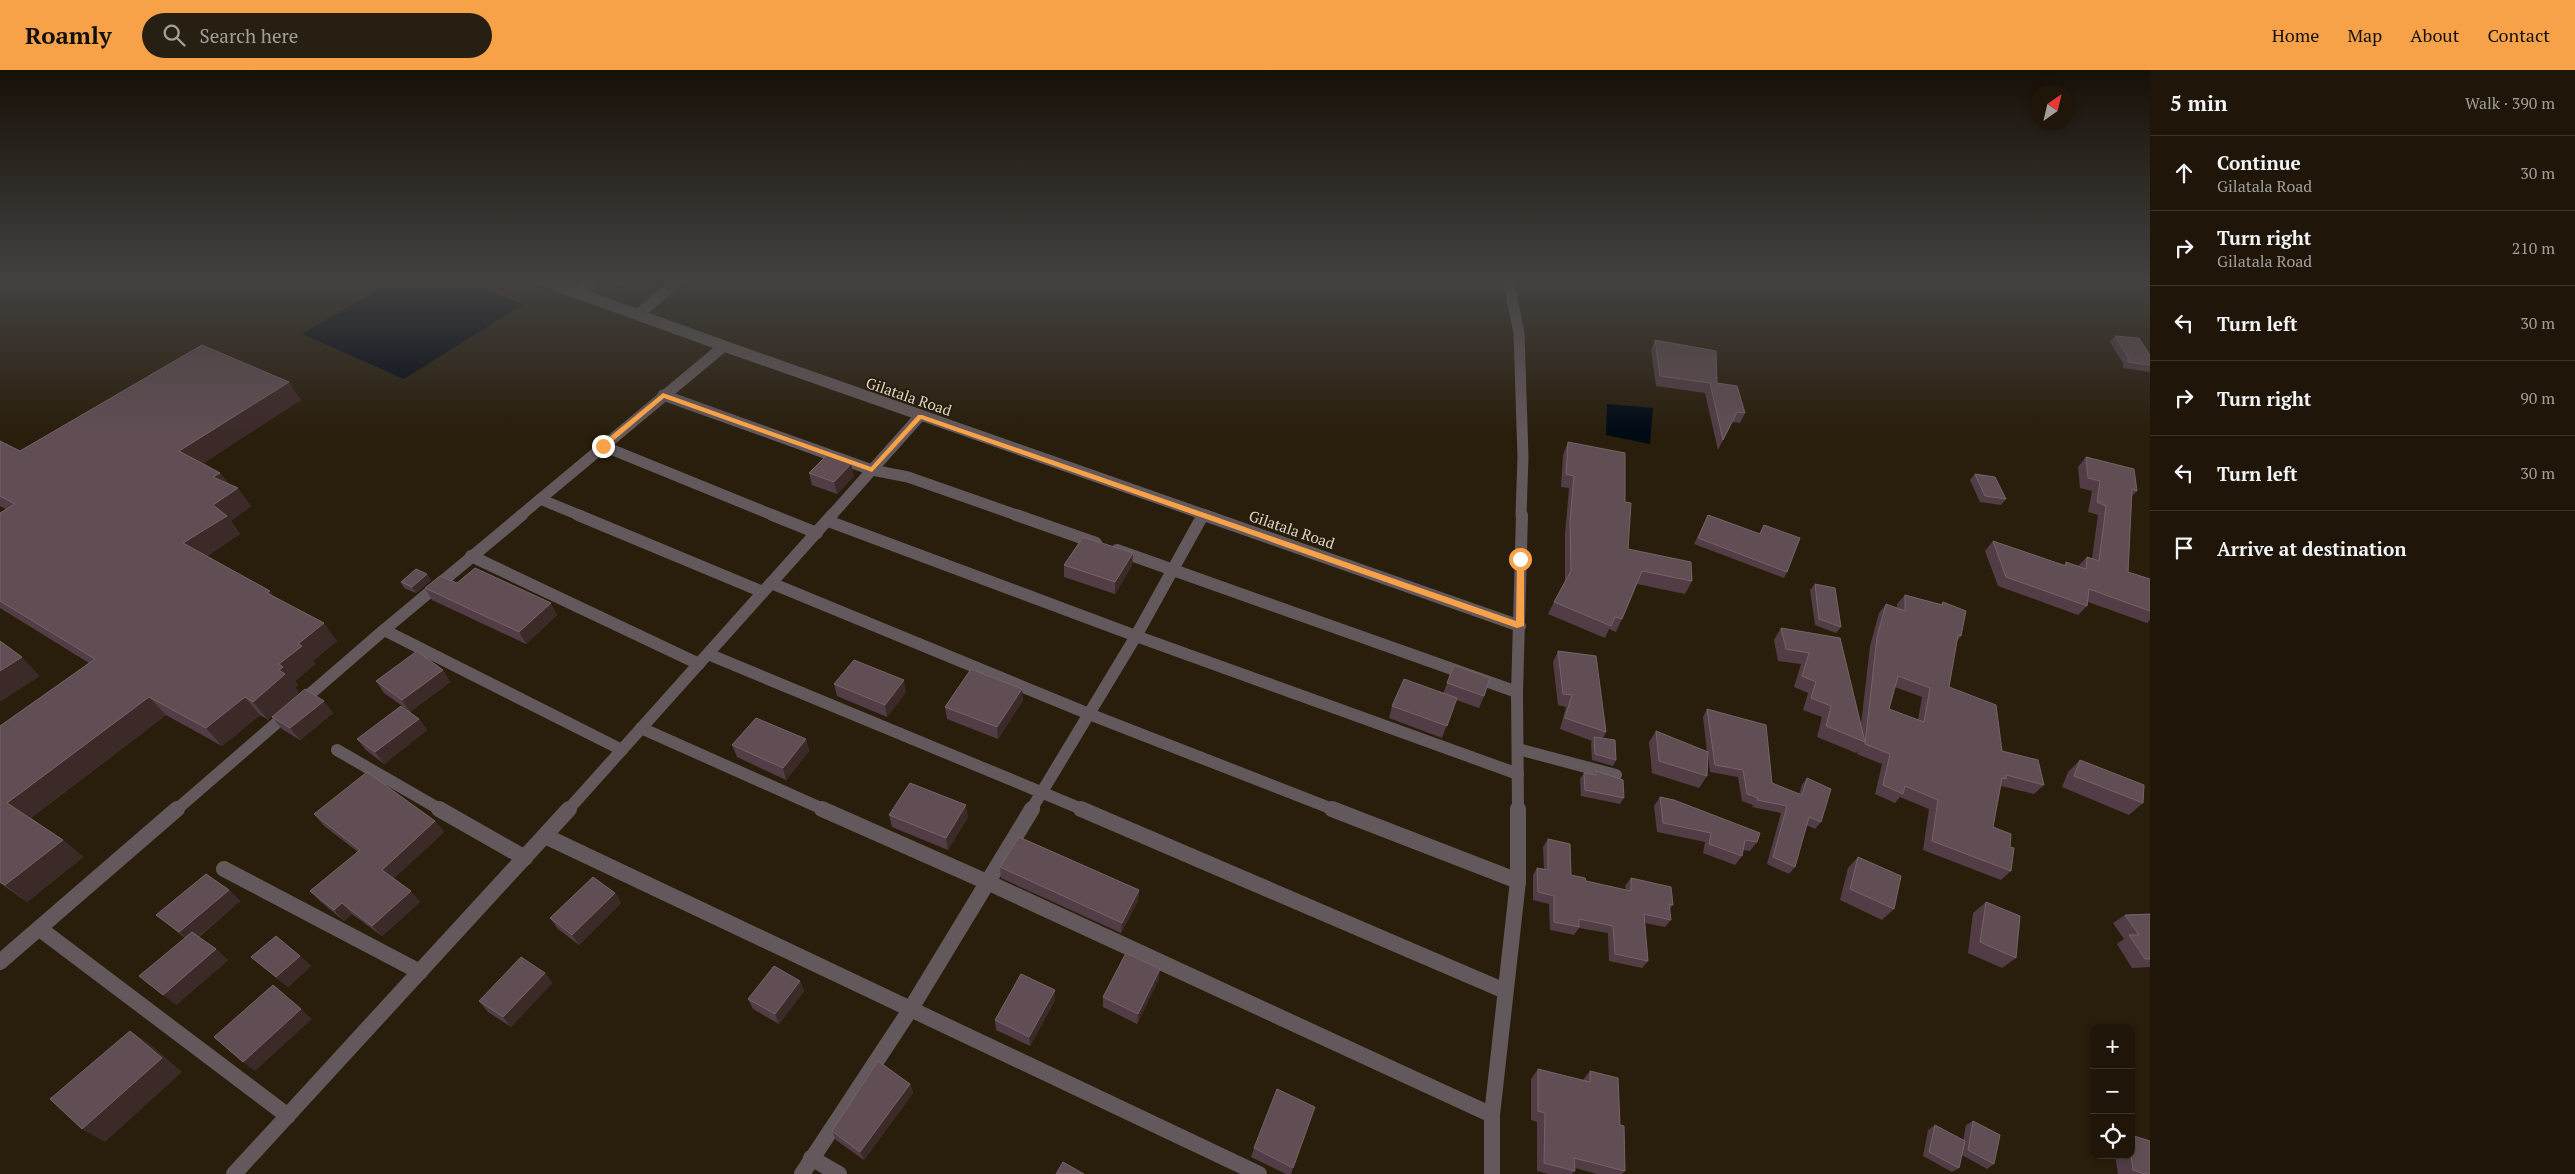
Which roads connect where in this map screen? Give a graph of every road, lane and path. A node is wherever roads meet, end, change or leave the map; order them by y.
1 (683, 331) edge
2 (1518, 331) edge
3 (724, 346) junction
4 (663, 395) junction
5 (920, 416) junction
6 (603, 446) junction
7 (872, 470) junction
8 (540, 499) junction
9 (1203, 514) junction
10 (828, 521) junction
11 (817, 533) junction
12 (471, 556) junction
13 (1174, 569) junction
14 (767, 588) junction
15 (1520, 626) junction
16 (384, 630) junction
17 (1136, 636) junction
18 (703, 659) junction
19 (1517, 692) junction
20 (1089, 714) junction
21 (641, 728) junction
22 (1518, 749) junction
23 (337, 750) dead end
24 (622, 750) junction
25 (1518, 774) junction
26 (1616, 776) edge
27 (1042, 792) junction
28 (545, 836) junction
29 (525, 858) junction
30 (224, 869) dead end
31 (1518, 881) junction
32 (987, 882) junction
33 (40, 928) junction
34 (0, 962) edge
35 (420, 972) junction
36 (1505, 992) junction
37 (910, 1010) junction
38 (1492, 1114) junction
39 (288, 1116) junction
40 (811, 1158) junction
41 (234, 1174) edge
42 (802, 1174) edge
43 (839, 1174) edge
44 (1259, 1174) edge
45 (1492, 1174) edge

1 - 3 street, Gilatala Road
2 - 15 street
3 - 4 street
3 - 5 street, Gilatala Road
4 - 6 street
4 - 7 street
5 - 7 street
5 - 9 street, Gilatala Road
6 - 8 street
6 - 11 street
7 - 10 street
7 - 13 street
8 - 12 street
8 - 14 street
9 - 13 street
9 - 15 street, Gilatala Road
10 - 11 street
10 - 17 street
11 - 14 street
12 - 16 street
12 - 18 street
13 - 17 street
13 - 19 street
14 - 18 street
14 - 20 street
15 - 19 street
16 - 24 street
16 - 33 street
17 - 20 street
17 - 25 street
18 - 21 street
18 - 27 street
19 - 22 street
20 - 27 street
20 - 31 street
21 - 24 street
21 - 32 street
22 - 25 street
22 - 26 street
23 - 29 street
24 - 28 street
25 - 31 street
27 - 32 street
27 - 36 street
28 - 29 street
28 - 37 street
29 - 35 street
30 - 35 street
31 - 36 street
32 - 37 street
32 - 38 street
33 - 34 street
33 - 39 street
35 - 39 street
36 - 38 street
37 - 40 street
37 - 44 street
38 - 45 street
39 - 41 street
40 - 42 street
40 - 43 street

